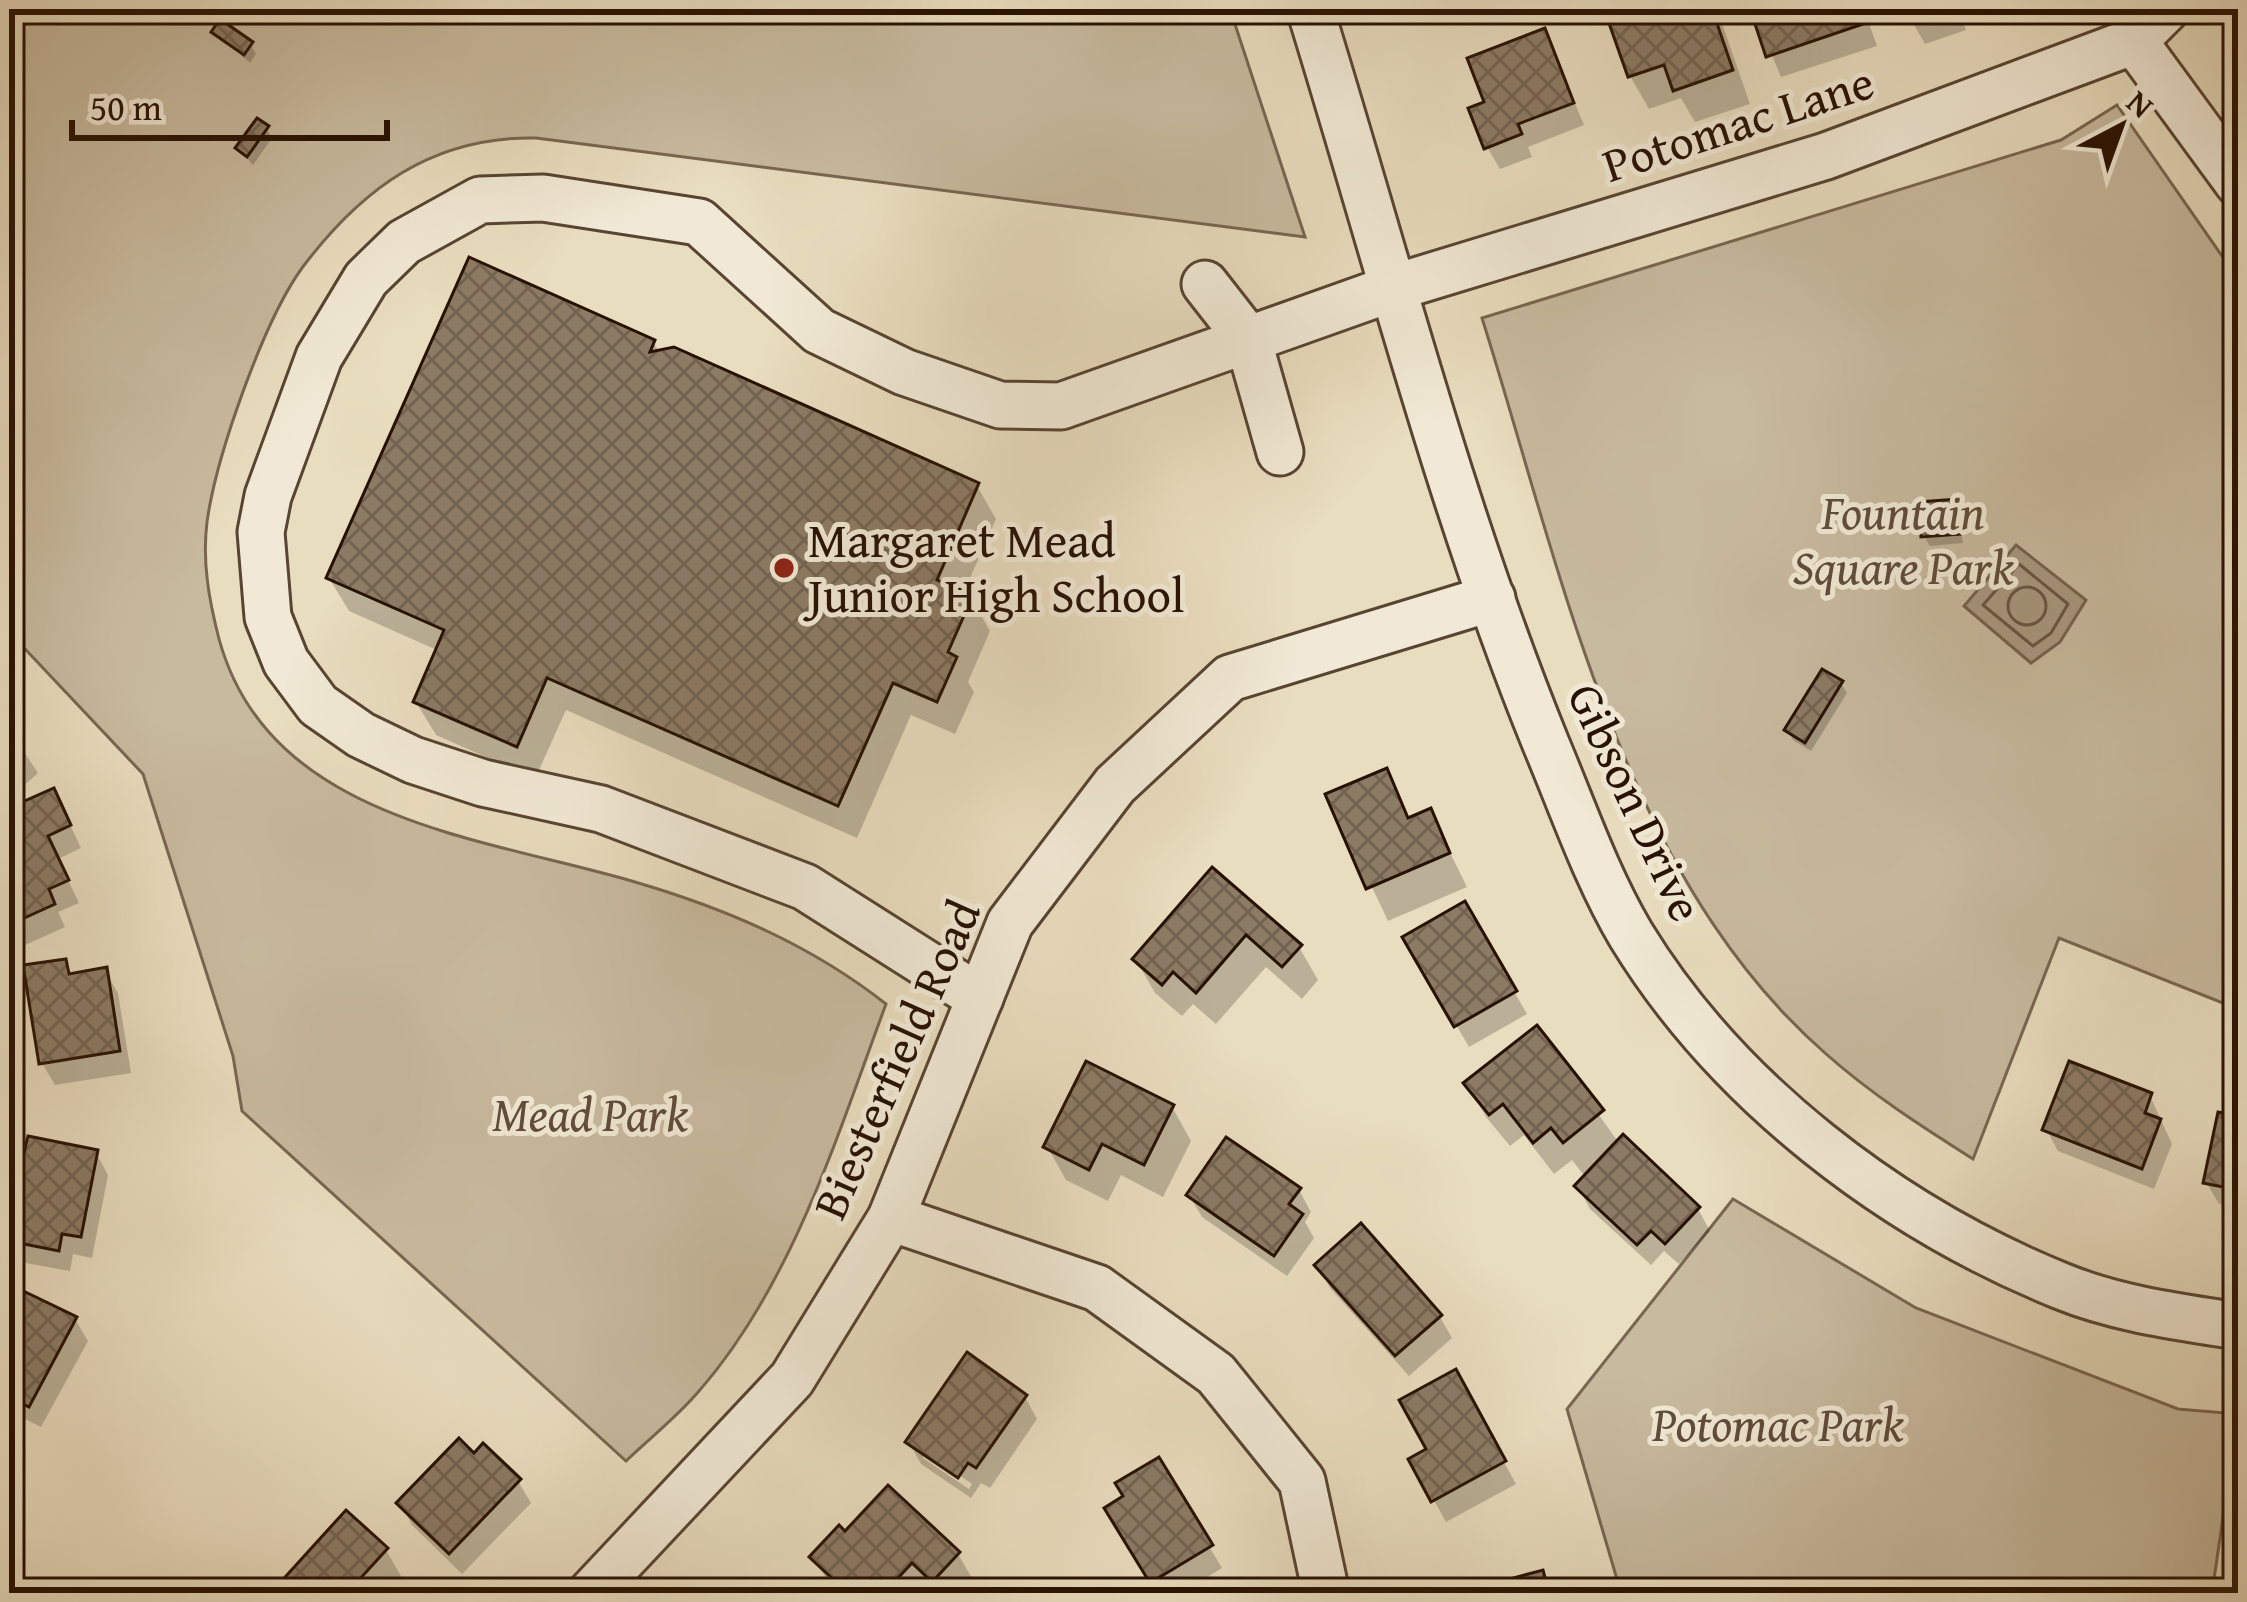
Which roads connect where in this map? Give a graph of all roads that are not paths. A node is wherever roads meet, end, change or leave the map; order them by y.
1 (1310, 9) edge
2 (2166, 9) edge
3 (2134, 41) junction
4 (2238, 183) edge
5 (1205, 284) dead end
6 (1396, 287) junction
7 (1248, 339) junction
8 (1280, 452) dead end
9 (1492, 598) junction
10 (980, 998) junction
11 (891, 1218) junction
12 (2238, 1326) edge
13 (591, 1593) edge
14 (1326, 1593) edge

1 - 6 street, Gibson Drive
2 - 3 street, Potomac Lane
3 - 4 street
3 - 6 street, Potomac Lane
5 - 7 street
6 - 7 street, Potomac Lane
6 - 9 street, Gibson Drive
7 - 8 street
7 - 10 street, Potomac Lane
9 - 10 street, Biesterfield Road
9 - 12 street, Gibson Drive
10 - 11 street, Biesterfield Road
11 - 13 street, Biesterfield Road
11 - 14 street

